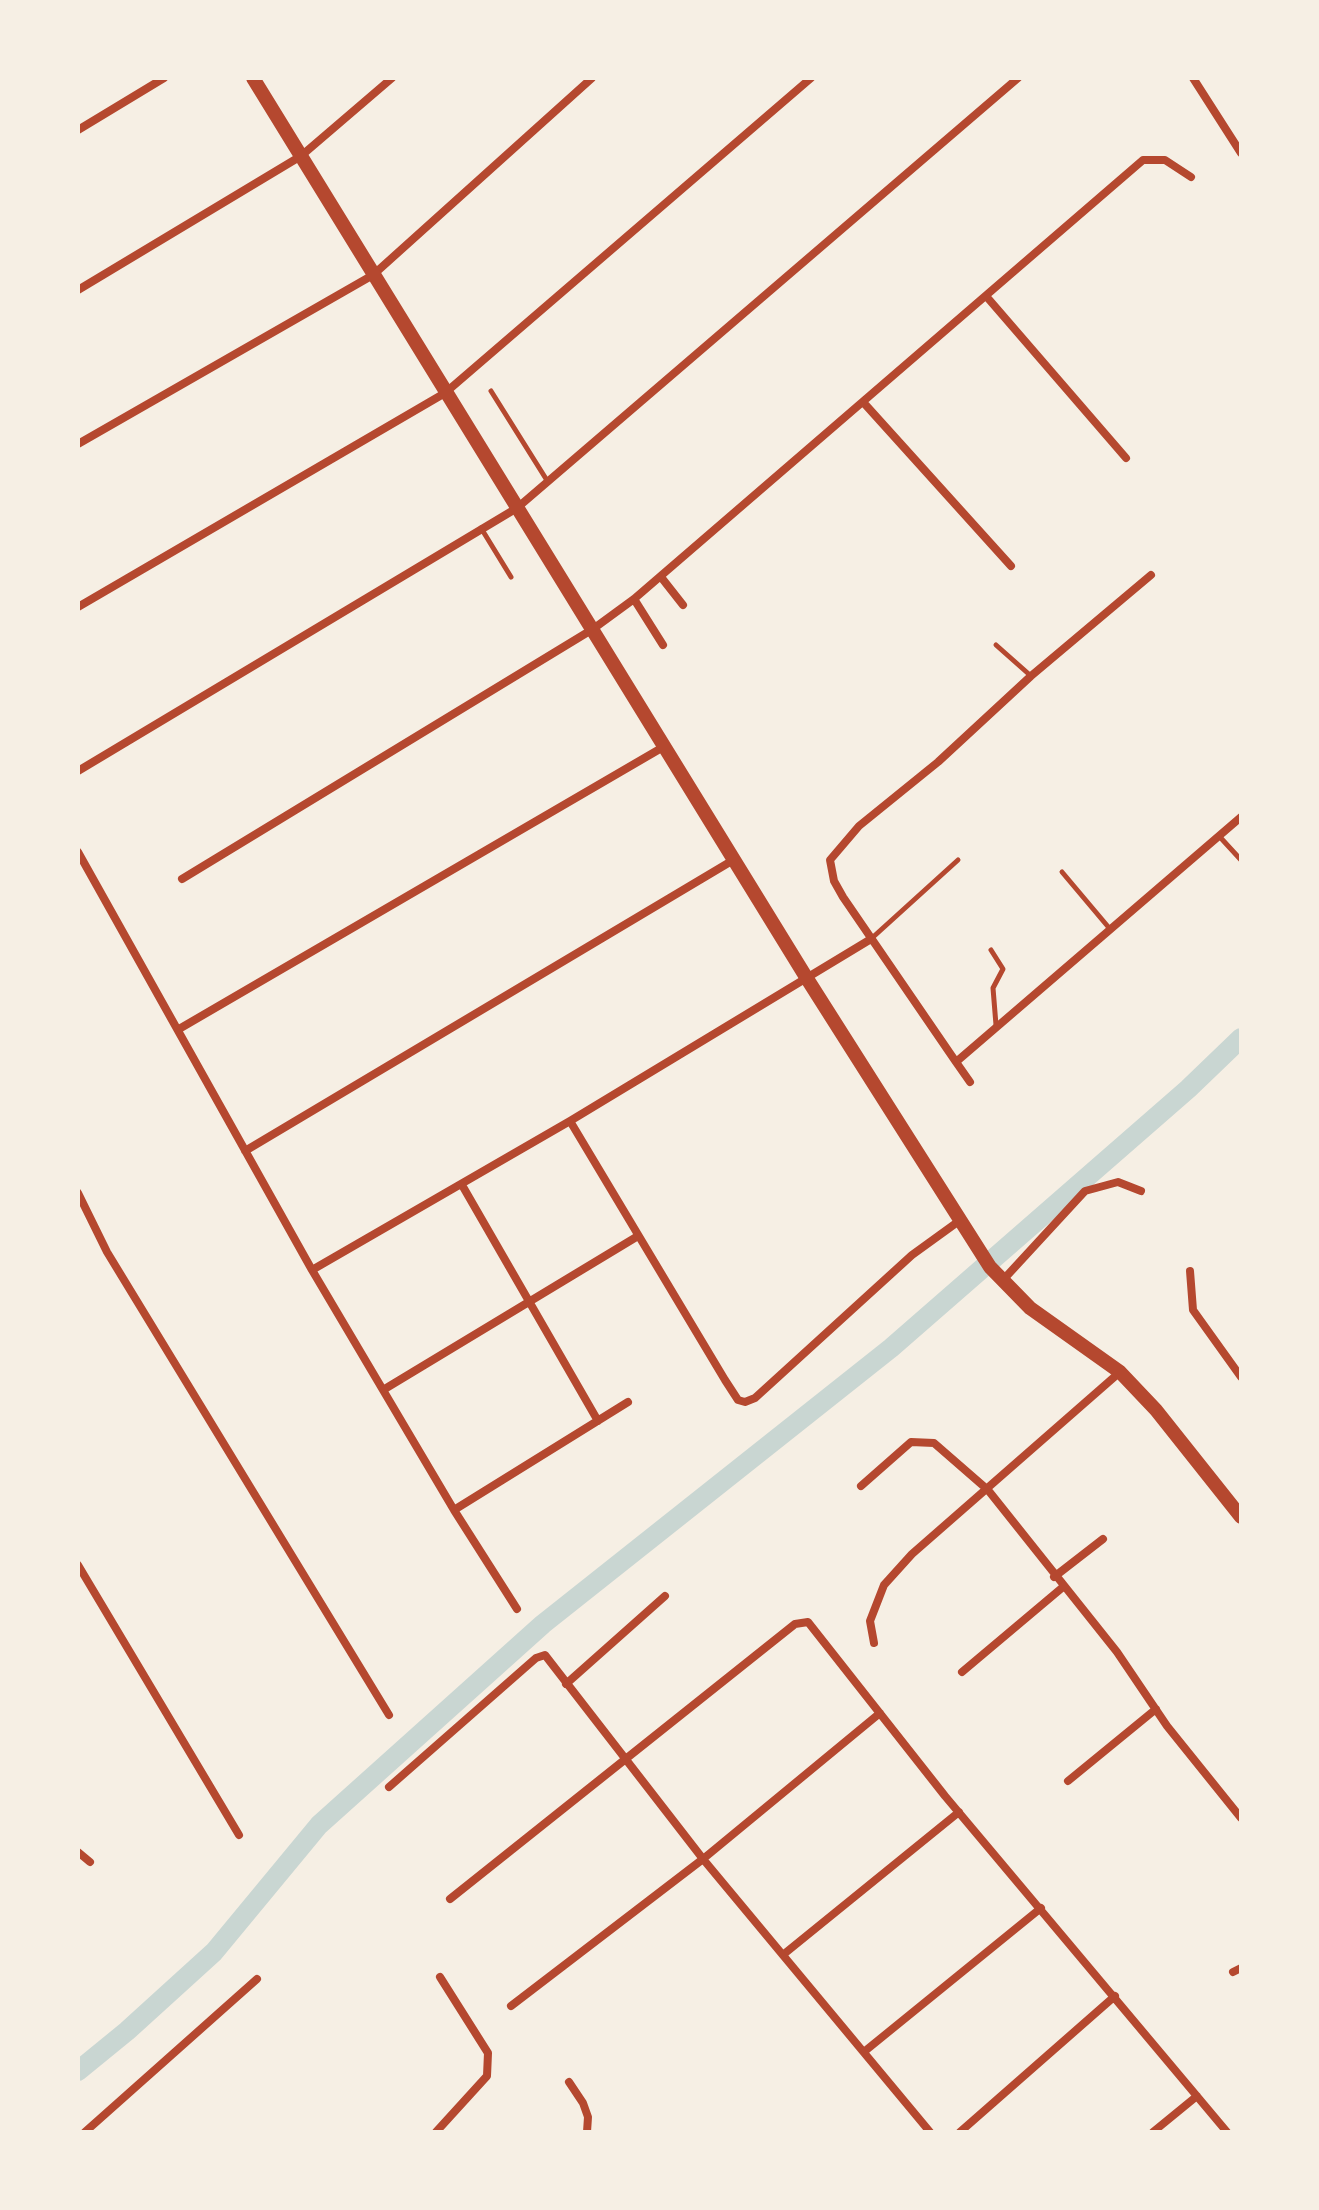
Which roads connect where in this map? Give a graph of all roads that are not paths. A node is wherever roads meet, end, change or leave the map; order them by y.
1 (164, 78) edge
2 (253, 78) edge
3 (392, 78) edge
4 (592, 78) edge
5 (811, 78) edge
6 (1018, 78) edge
7 (1193, 78) edge
8 (78, 130) edge
9 (1241, 153) edge
10 (301, 156) junction
11 (1191, 177) dead end
12 (373, 275) junction
13 (78, 290) edge
14 (986, 296) junction
15 (491, 391) dead end
16 (445, 393) junction
17 (863, 402) junction
18 (78, 444) edge
19 (1126, 458) dead end
20 (548, 482) junction
21 (517, 508) junction
22 (481, 528) junction
23 (1011, 566) dead end
24 (1151, 575) dead end
25 (511, 577) dead end
26 (661, 577) junction
27 (634, 599) junction
28 (683, 605) dead end
29 (78, 607) edge
30 (593, 629) junction
31 (663, 645) dead end
32 (996, 645) dead end
33 (1031, 676) junction
34 (665, 746) junction
35 (78, 771) edge
36 (1241, 817) edge
37 (1218, 835) junction
38 (78, 852) edge
39 (735, 859) junction
40 (958, 860) dead end
41 (1241, 860) edge
42 (1062, 872) dead end
43 (182, 879) dead end
44 (1111, 930) junction
45 (871, 939) junction
46 (991, 950) dead end
47 (806, 977) junction
48 (996, 1025) junction
49 (179, 1029) junction
50 (956, 1062) junction
51 (970, 1082) dead end
52 (570, 1121) junction
53 (245, 1151) junction
54 (462, 1185) junction
55 (1141, 1191) dead end
56 (78, 1193) edge
57 (959, 1221) junction
58 (638, 1236) junction
59 (312, 1270) junction
60 (1190, 1271) dead end
61 (1002, 1281) junction
62 (529, 1302) junction
63 (1120, 1372) junction
64 (1241, 1377) edge
65 (383, 1390) junction
66 (628, 1402) dead end
67 (598, 1421) junction
68 (861, 1486) dead end
69 (988, 1490) junction
70 (454, 1510) junction
71 (1241, 1517) edge
72 (1103, 1539) dead end
73 (78, 1565) edge
74 (1054, 1577) junction
75 (1063, 1587) junction
76 (665, 1596) dead end
77 (517, 1609) dead end
78 (874, 1643) dead end
79 (962, 1672) dead end
80 (566, 1684) junction
81 (1156, 1709) junction
82 (880, 1713) junction
83 (389, 1715) dead end
84 (624, 1759) junction
85 (1068, 1781) dead end
86 (389, 1787) dead end
87 (959, 1812) junction
88 (1241, 1818) edge
89 (239, 1835) dead end
90 (78, 1852) edge
91 (703, 1859) junction
92 (90, 1862) dead end
93 (450, 1899) dead end
94 (1041, 1908) junction
95 (784, 1954) junction
96 (440, 1977) dead end
97 (257, 1979) dead end
98 (1115, 1996) junction
99 (511, 2006) dead end
100 (865, 2051) junction
101 (569, 2082) dead end
102 (1197, 2096) junction
103 (85, 2132) edge
104 (436, 2132) edge
105 (587, 2132) edge
106 (930, 2132) edge
107 (960, 2132) edge
108 (1153, 2132) edge
109 (1227, 2132) edge

1 - 8 street
2 - 10 street
3 - 10 street
4 - 12 street
5 - 16 street
6 - 20 street
7 - 9 street
10 - 12 street
10 - 13 street
11 - 14 street
12 - 16 street
12 - 18 street
14 - 17 street
14 - 19 street
15 - 20 lane
16 - 21 street
16 - 29 street
17 - 23 street
17 - 26 street
20 - 21 street
21 - 22 street
21 - 30 street
22 - 25 lane
22 - 35 street
24 - 33 street
26 - 27 street
26 - 28 street
27 - 30 street
27 - 31 street
30 - 34 street
30 - 43 street
32 - 33 lane
33 - 45 street
34 - 39 street
34 - 49 street
36 - 37 street
37 - 41 lane
37 - 44 street
38 - 49 street
39 - 47 street
39 - 53 street
40 - 45 lane
42 - 44 lane
44 - 48 street
45 - 47 street
45 - 50 street
46 - 48 lane
47 - 52 street
47 - 57 street
48 - 50 street
49 - 53 street
50 - 51 street
52 - 54 street
52 - 58 street
53 - 59 street
54 - 59 street
54 - 62 street
55 - 61 street
56 - 83 street
57 - 58 street
57 - 61 street
58 - 62 street
59 - 65 street
60 - 64 street
61 - 63 street
62 - 65 street
62 - 67 street
63 - 69 street
63 - 71 street
65 - 70 street
66 - 67 street
67 - 70 street
68 - 69 street
69 - 74 street
69 - 78 street
70 - 77 street
72 - 74 street
73 - 89 street
74 - 75 street
75 - 79 street
75 - 81 street
76 - 80 street
80 - 84 street
80 - 86 street
81 - 85 street
81 - 88 street
82 - 84 street
82 - 87 street
82 - 91 street
84 - 91 street
84 - 93 street
87 - 94 street
87 - 95 street
90 - 92 street
91 - 95 street
91 - 99 street
94 - 98 street
94 - 100 street
95 - 100 street
96 - 104 street
97 - 103 street
98 - 102 street
98 - 107 street
100 - 106 street
101 - 105 street
102 - 108 street
102 - 109 street

